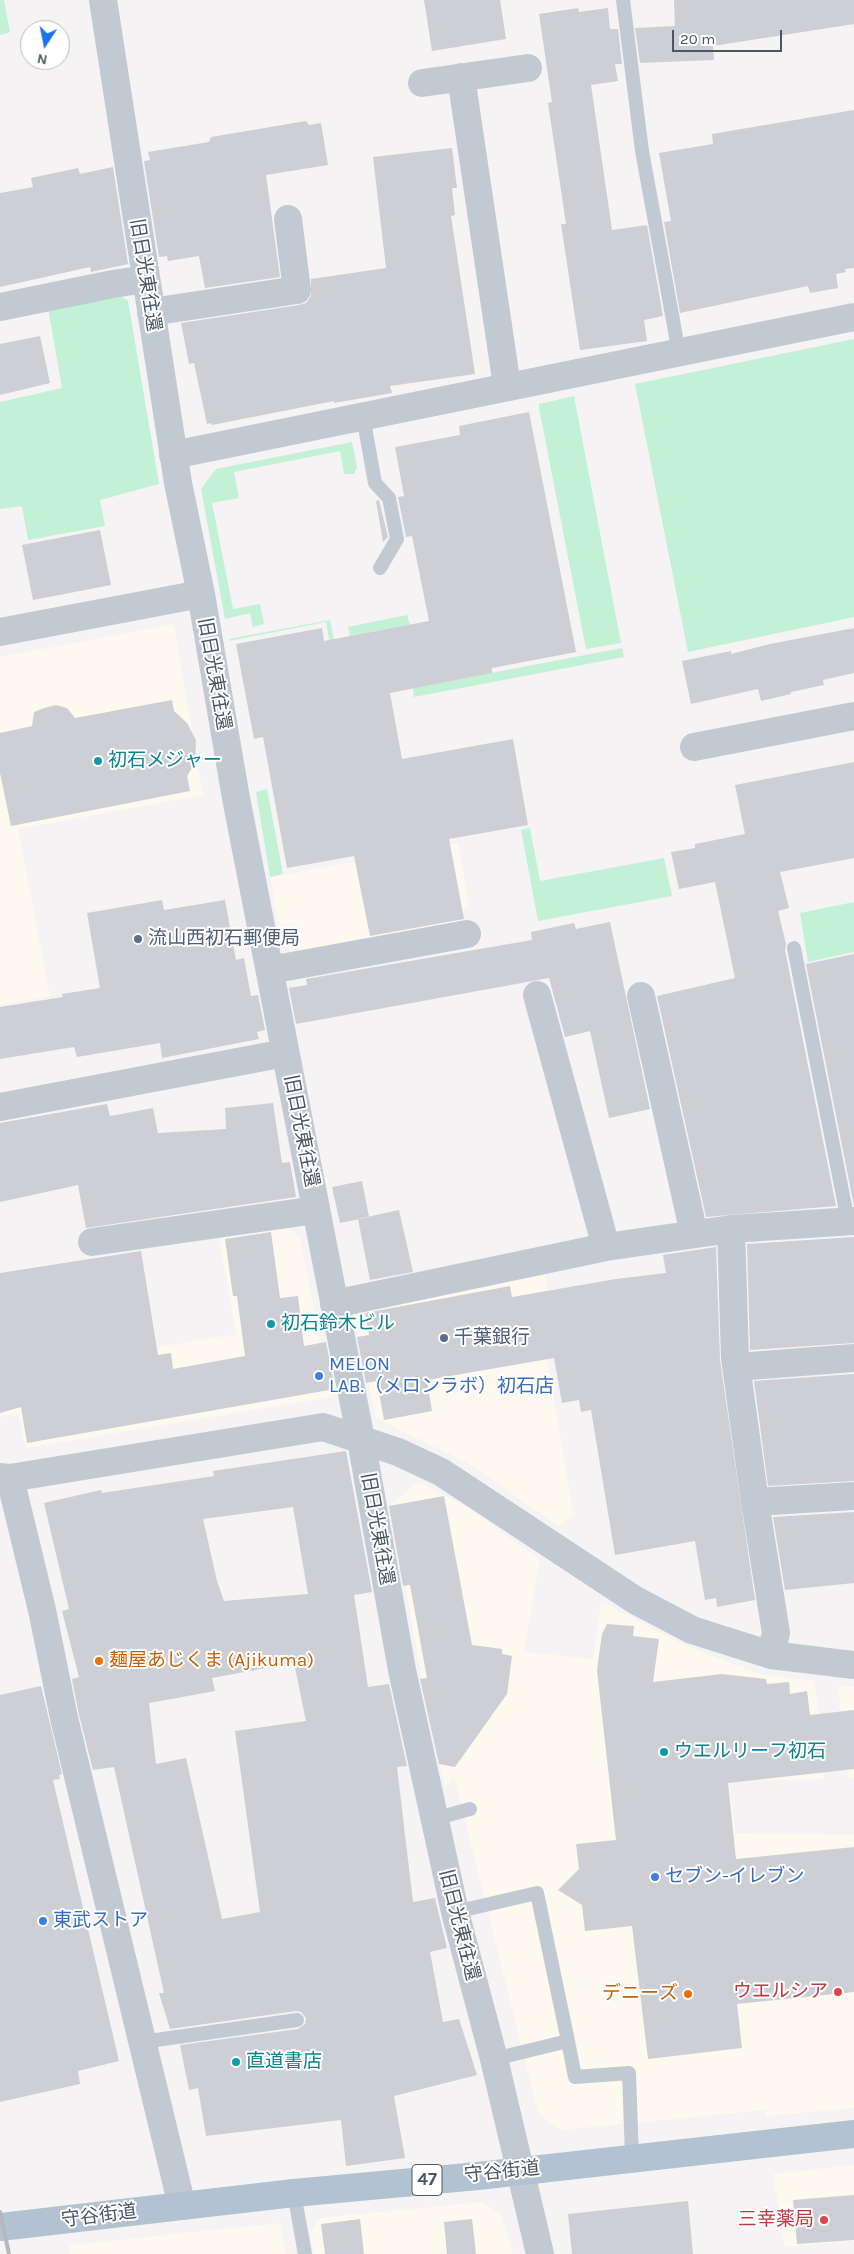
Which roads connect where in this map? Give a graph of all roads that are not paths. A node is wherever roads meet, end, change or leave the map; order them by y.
1 (103, 0) edge
2 (623, 0) edge
3 (528, 68) dead end
4 (461, 77) junction
5 (422, 84) dead end
6 (288, 219) dead end
7 (146, 279) junction
8 (0, 307) edge
9 (151, 312) junction
10 (854, 317) edge
11 (679, 353) junction
12 (507, 386) junction
13 (363, 416) junction
14 (173, 454) junction
15 (380, 568) dead end
16 (200, 594) junction
17 (0, 632) edge
18 (854, 716) edge
19 (694, 747) dead end
20 (467, 934) dead end
21 (794, 948) dead end
22 (270, 970) junction
23 (537, 995) dead end
24 (641, 996) dead end
25 (285, 1053) junction
26 (0, 1107) edge
27 (316, 1210) junction
28 (851, 1221) edge
29 (731, 1228) junction
30 (694, 1234) junction
31 (92, 1242) dead end
32 (606, 1248) junction
33 (334, 1304) junction
34 (854, 1358) edge
35 (737, 1366) junction
36 (361, 1440) junction
37 (5, 1478) edge
38 (854, 1496) edge
39 (755, 1502) junction
40 (771, 1655) junction
41 (854, 1665) edge
42 (470, 1809) dead end
43 (434, 1819) junction
44 (455, 1912) junction
45 (297, 2020) dead end
46 (568, 2041) junction
47 (142, 2042) junction
48 (494, 2058) junction
49 (854, 2134) edge
50 (632, 2157) junction
51 (520, 2171) junction
52 (294, 2192) junction
53 (182, 2206) junction
54 (0, 2227) edge
55 (305, 2254) edge
56 (540, 2254) edge

1 - 7 street, 旧日光東往還
2 - 11 lane
3 - 4 street
4 - 5 street
4 - 12 street
6 - 9 street
7 - 8 street
7 - 9 street, 旧日光東往還
9 - 14 street, 旧日光東往還
10 - 11 street
11 - 12 street
12 - 13 street
13 - 14 street
13 - 15 lane
14 - 16 street, 旧日光東往還
16 - 17 street
16 - 22 street, 旧日光東往還
18 - 19 street
20 - 22 street
21 - 28 lane
22 - 25 street, 旧日光東往還
23 - 32 street
24 - 30 street
25 - 26 street
25 - 27 street, 旧日光東往還
27 - 31 street
27 - 33 street, 旧日光東往還
28 - 29 street
29 - 30 street
29 - 35 street
30 - 32 street
32 - 33 street
33 - 36 street, 旧日光東往還
34 - 35 street
35 - 39 street
36 - 37 street
36 - 40 street
36 - 43 street, 旧日光東往還
37 - 47 street
38 - 39 street
39 - 40 street
40 - 41 street
42 - 43 lane
43 - 44 street, 旧日光東往還
44 - 46 lane
44 - 48 street, 旧日光東往還
45 - 47 lane
46 - 48 lane
46 - 50 lane
47 - 53 street
48 - 51 street, 旧日光東往還
49 - 50 main road, 守谷街道 / 47
50 - 51 main road, 守谷街道 / 47
51 - 52 main road, 守谷街道 / 47
51 - 56 street, 旧日光東往還
52 - 53 main road, 守谷街道 / 47
52 - 55 lane
53 - 54 main road, 守谷街道 / 47

